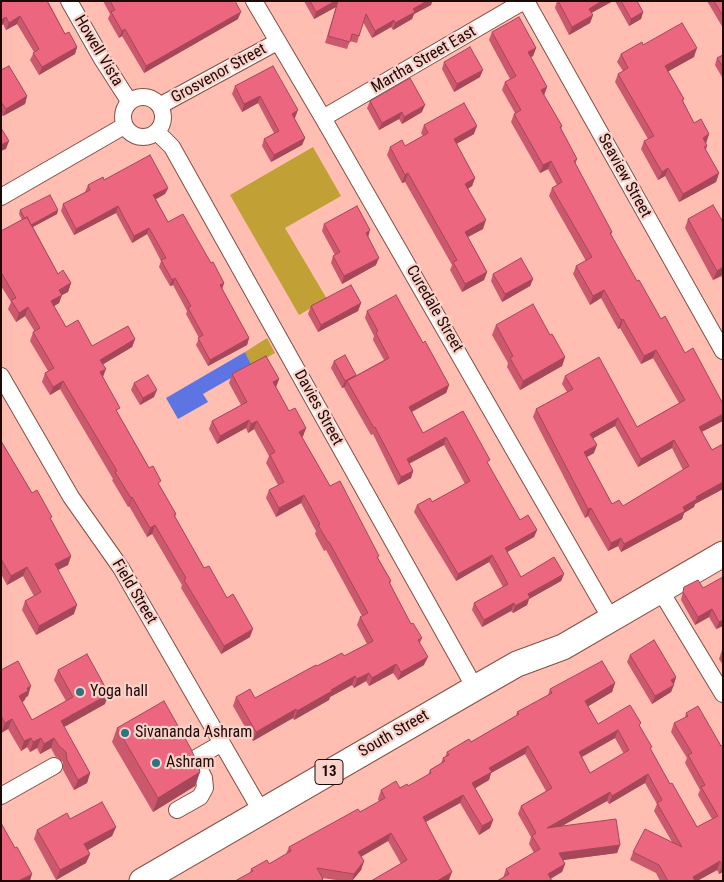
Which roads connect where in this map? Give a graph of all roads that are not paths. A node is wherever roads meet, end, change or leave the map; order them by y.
1 (69, 1) edge
2 (254, 1) edge
3 (525, 1) edge
4 (277, 42) junction
5 (129, 101) junction
6 (161, 105) junction
7 (323, 118) junction
8 (124, 126) junction
9 (157, 132) junction
10 (1, 197) edge
11 (723, 352) edge
12 (1, 376) edge
13 (723, 537) edge
14 (723, 554) edge
15 (660, 590) junction
16 (607, 613) junction
17 (475, 688) junction
18 (723, 694) edge
19 (222, 743) junction
20 (54, 766) dead end
21 (1, 796) edge
22 (178, 810) dead end
23 (261, 811) junction
24 (142, 881) edge

1 - 5 street, Howell Vista
2 - 4 street, Curedale Street
3 - 7 street, Martha Street East
3 - 11 street, Seaview Street
4 - 6 street, Grosvenor Street
4 - 7 street, Curedale Street
5 - 6 street
5 - 8 street
6 - 9 street
7 - 16 street, Curedale Street
8 - 9 street
8 - 10 street
9 - 17 street, Davies Street
12 - 19 street, Field Street
13 - 16 main road, South Street / 13
14 - 15 main road, South Street / 13
15 - 16 main road, South Street / 13
15 - 18 street
16 - 17 main road, South Street / 13
17 - 23 main road, South Street / 13
19 - 22 street
19 - 23 street, Field Street
20 - 21 street
23 - 24 main road, South Street / 13

